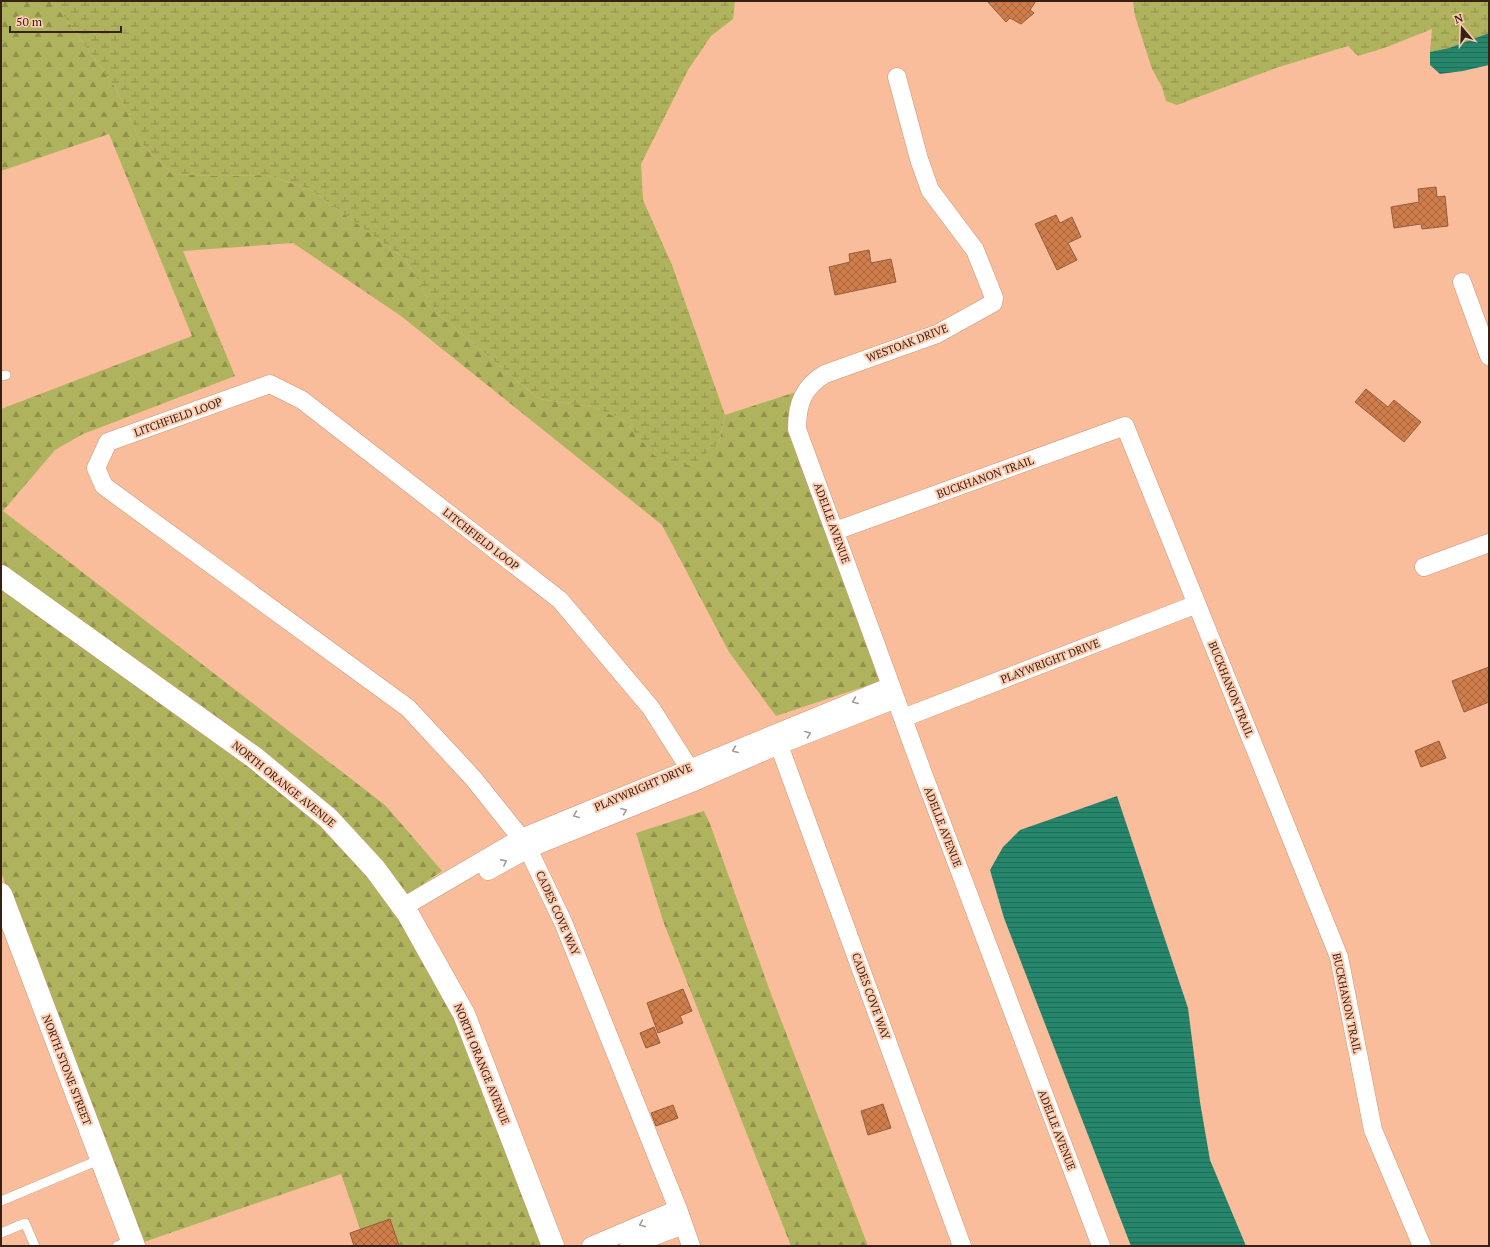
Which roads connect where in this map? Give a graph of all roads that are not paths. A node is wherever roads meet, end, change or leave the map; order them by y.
1 (896, 77) dead end
2 (1462, 282) dead end
3 (1489, 356) edge
4 (800, 405) joint
5 (835, 531) junction
6 (1489, 543) edge
7 (1424, 567) dead end
8 (1, 576) edge
9 (1197, 604) junction
10 (894, 693) junction
11 (903, 718) junction
12 (779, 745) junction
13 (691, 775) junction
14 (525, 844) junction
15 (1, 894) edge
16 (406, 910) junction
17 (101, 1159) junction
18 (1, 1201) edge
19 (680, 1217) junction
20 (1, 1232) edge
21 (128, 1244) edge
22 (35, 1246) edge
23 (553, 1246) edge
24 (591, 1246) edge
25 (629, 1246) edge
26 (691, 1246) edge
27 (962, 1246) edge
28 (1101, 1246) edge
29 (1422, 1246) edge

1 - 4 street, WESTOAK DRIVE
2 - 3 street
4 - 5 street, ADELLE AVENUE
5 - 9 street, BUCKHANON TRAIL
5 - 10 street, ADELLE AVENUE
6 - 7 street
8 - 16 street, NORTH ORANGE AVENUE
9 - 11 street, PLAYWRIGHT DRIVE
9 - 29 street, BUCKHANON TRAIL
10 - 11 street, ADELLE AVENUE
12 -> 10 street, PLAYWRIGHT DRIVE
10 -> 13 street, PLAYWRIGHT DRIVE
11 - 28 street, ADELLE AVENUE
12 - 13 street, PLAYWRIGHT DRIVE
12 - 27 street, CADES COVE WAY
13 - 14 street, PLAYWRIGHT DRIVE
13 - 14 street, LITCHFIELD LOOP
14 - 16 street, PLAYWRIGHT DRIVE
14 - 19 street, CADES COVE WAY
15 - 17 street, NORTH STONE STREET
16 - 23 street, NORTH ORANGE AVENUE
17 - 18 lane
17 - 21 street, NORTH STONE STREET
19 -> 24 street
19 - 25 street
19 - 26 street, CADES COVE WAY
20 - 22 lane

